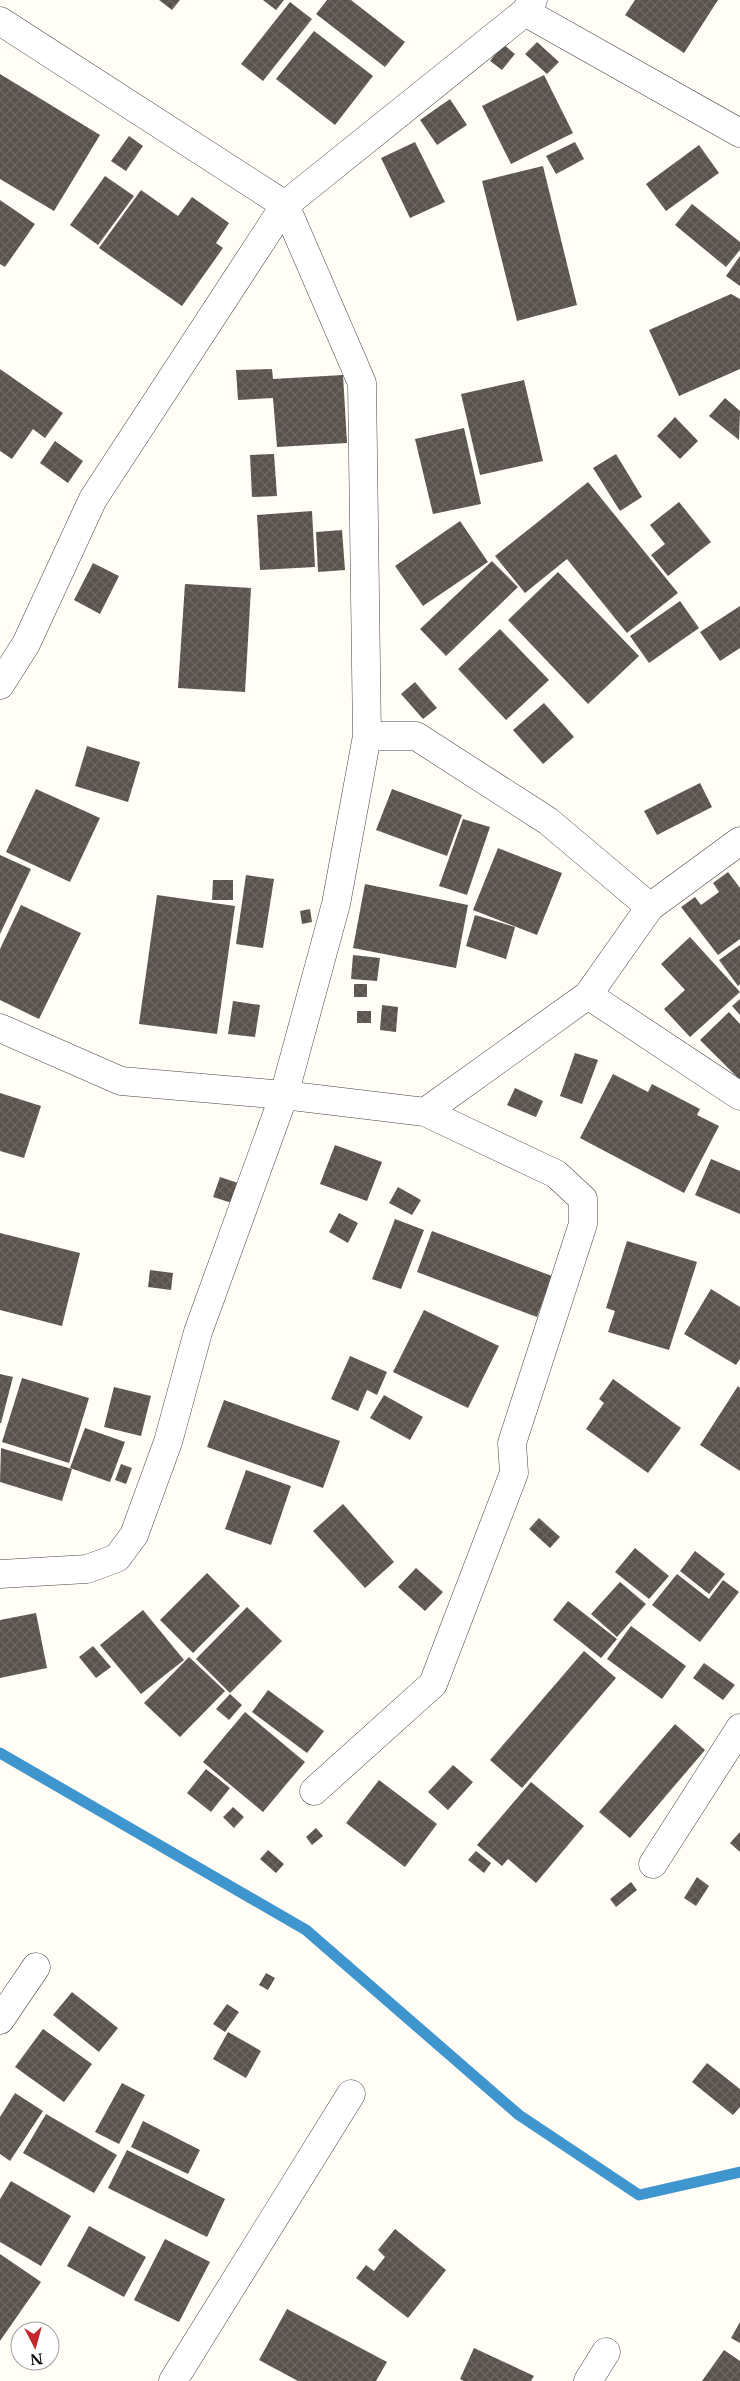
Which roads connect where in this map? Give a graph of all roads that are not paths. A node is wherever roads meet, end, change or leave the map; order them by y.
1 (529, 6) edge
2 (0, 21) edge
3 (740, 133) edge
4 (286, 205) junction
5 (0, 685) edge
6 (367, 736) junction
7 (740, 841) edge
8 (650, 907) junction
9 (588, 995) junction
10 (0, 1028) edge
11 (284, 1095) junction
12 (740, 1096) edge
13 (426, 1112) junction
14 (0, 1574) edge
15 (740, 1728) edge
16 (314, 1792) dead end
17 (653, 1864) dead end
18 (36, 1967) dead end
19 (0, 2020) edge
20 (351, 2094) dead end
21 (606, 2352) dead end
22 (173, 2381) edge
23 (588, 2381) edge

1 - 3 street
1 - 4 street
2 - 4 street
4 - 5 street
4 - 6 street
6 - 8 street
6 - 11 street
7 - 8 street
8 - 9 street
9 - 12 street
9 - 13 street
10 - 11 street
11 - 13 street
11 - 14 street
13 - 16 street
15 - 17 street
18 - 19 street
20 - 22 street
21 - 23 street

